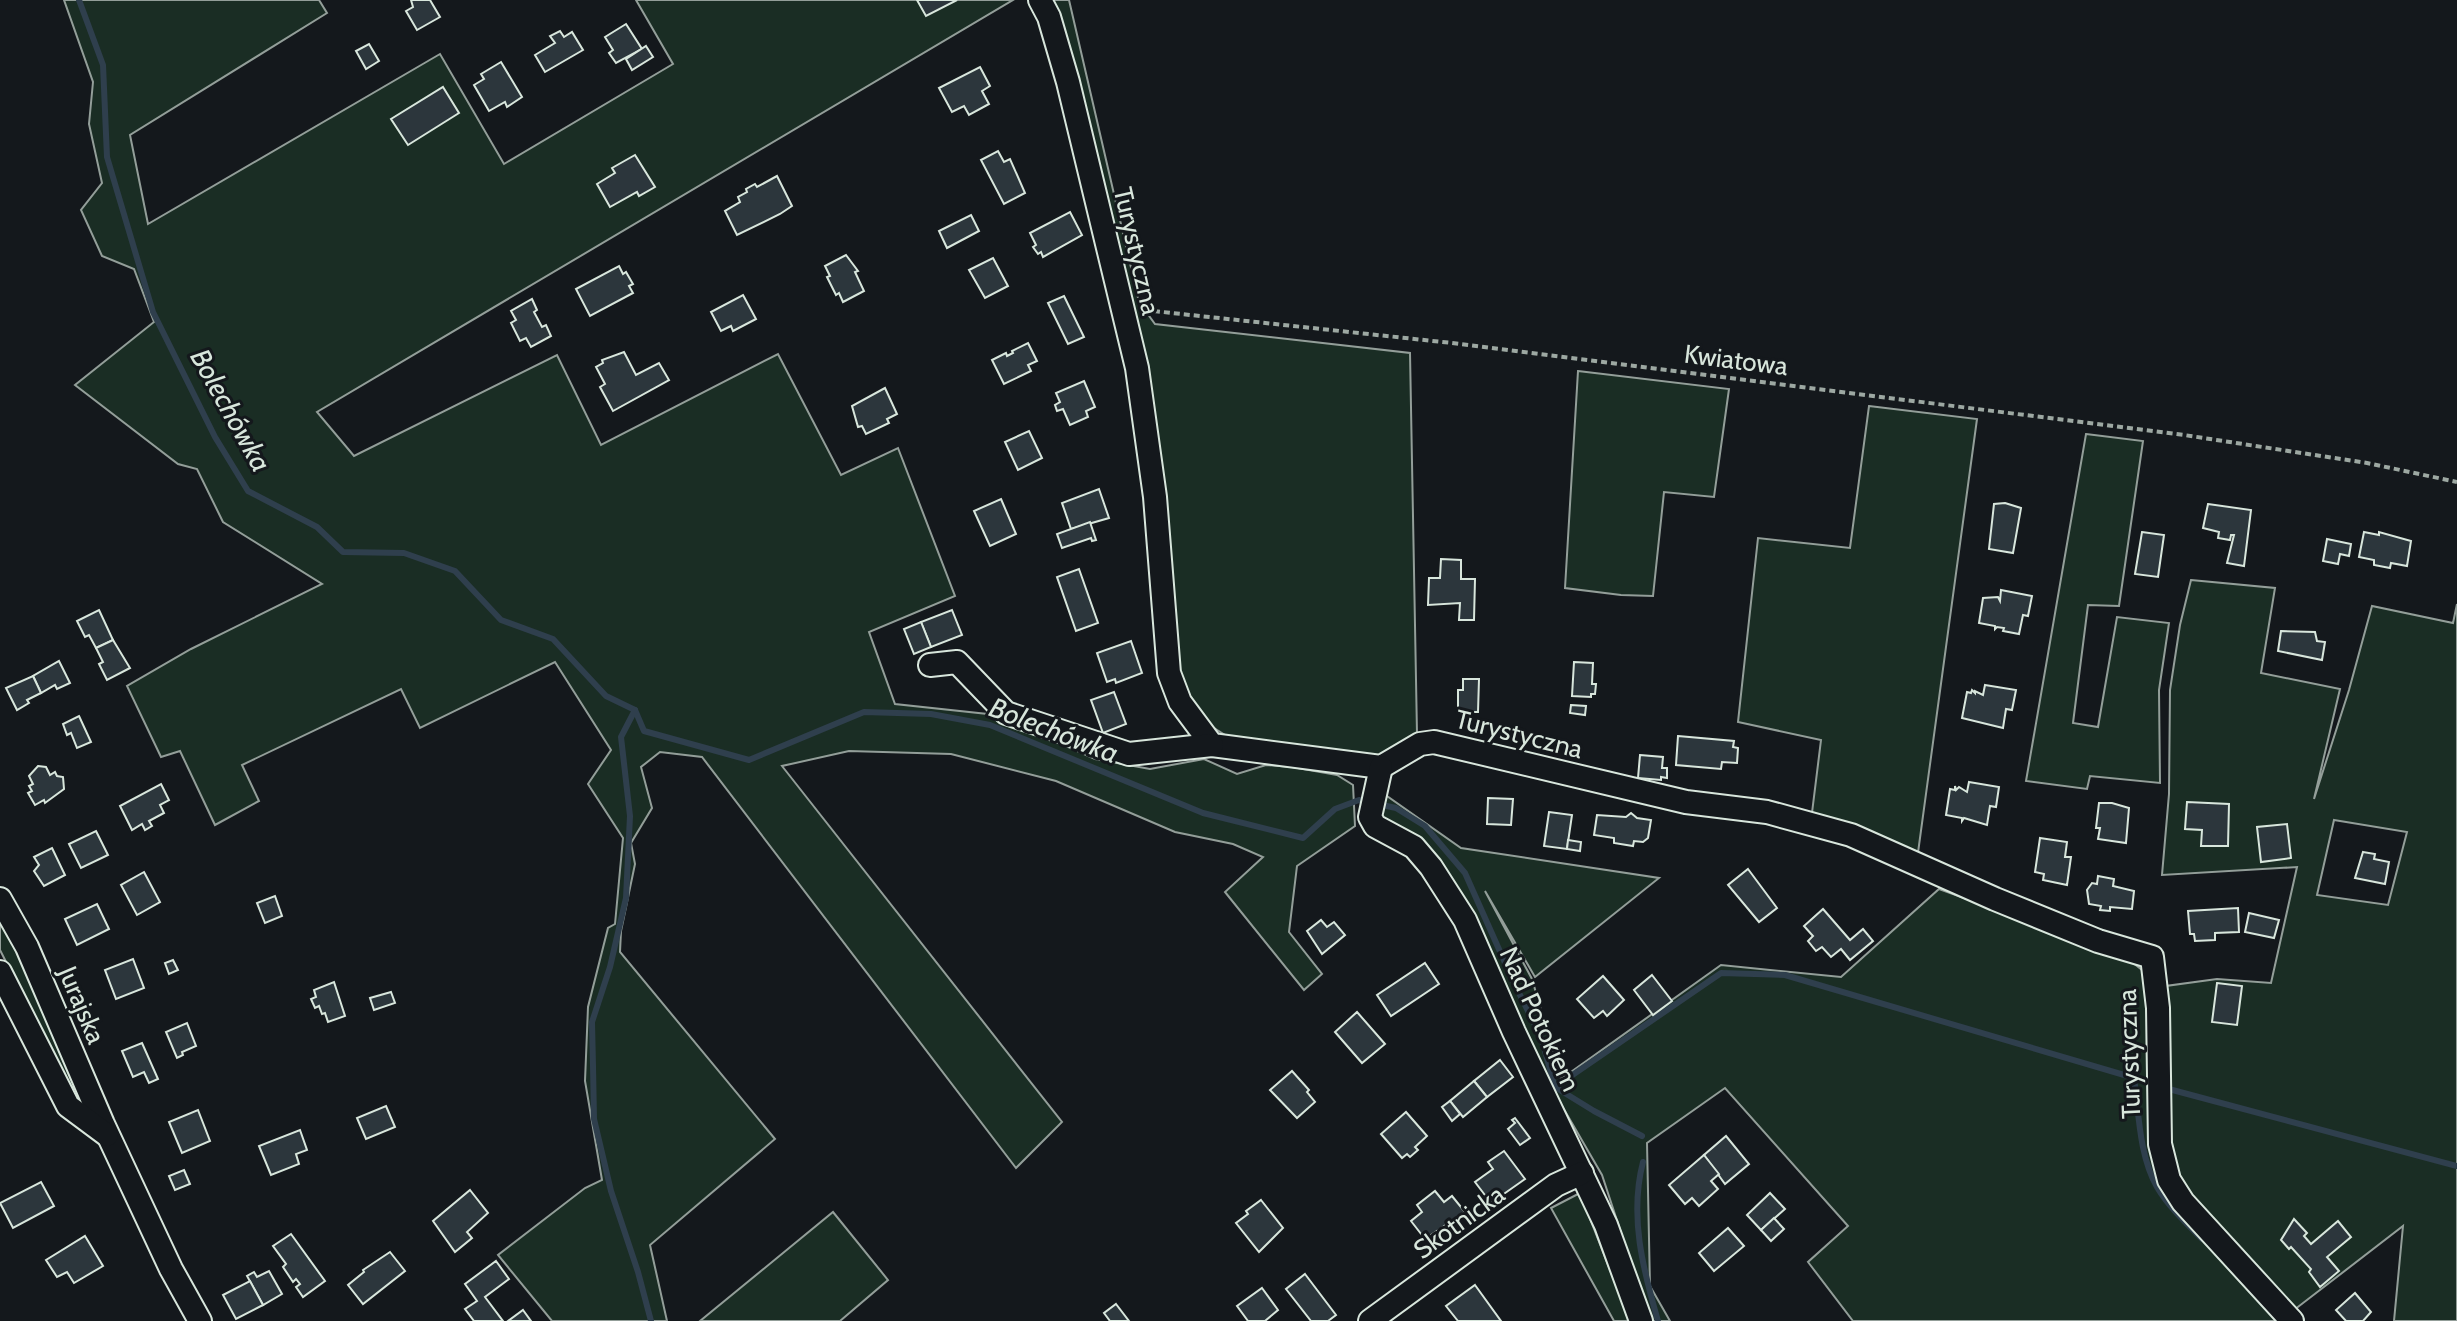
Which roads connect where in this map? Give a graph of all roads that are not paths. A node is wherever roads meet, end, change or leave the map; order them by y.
1 (1040, 0) edge
2 (930, 665) dead end
3 (1212, 745) junction
4 (1378, 776) junction
5 (0, 899) edge
6 (0, 972) edge
7 (109, 1136) junction
8 (1582, 1173) junction
9 (200, 1321) edge
10 (1370, 1321) edge
11 (1641, 1321) edge
12 (2292, 1321) edge

1 - 3 street, Turystyczna
2 - 3 street
3 - 4 street
4 - 8 street, Nad Potokiem
4 - 12 street, Turystyczna
5 - 7 street, Jurajska
6 - 7 street, Jurajska
7 - 9 street, Jurajska
8 - 10 street, Skotnicka
8 - 11 street, Nad Potokiem

